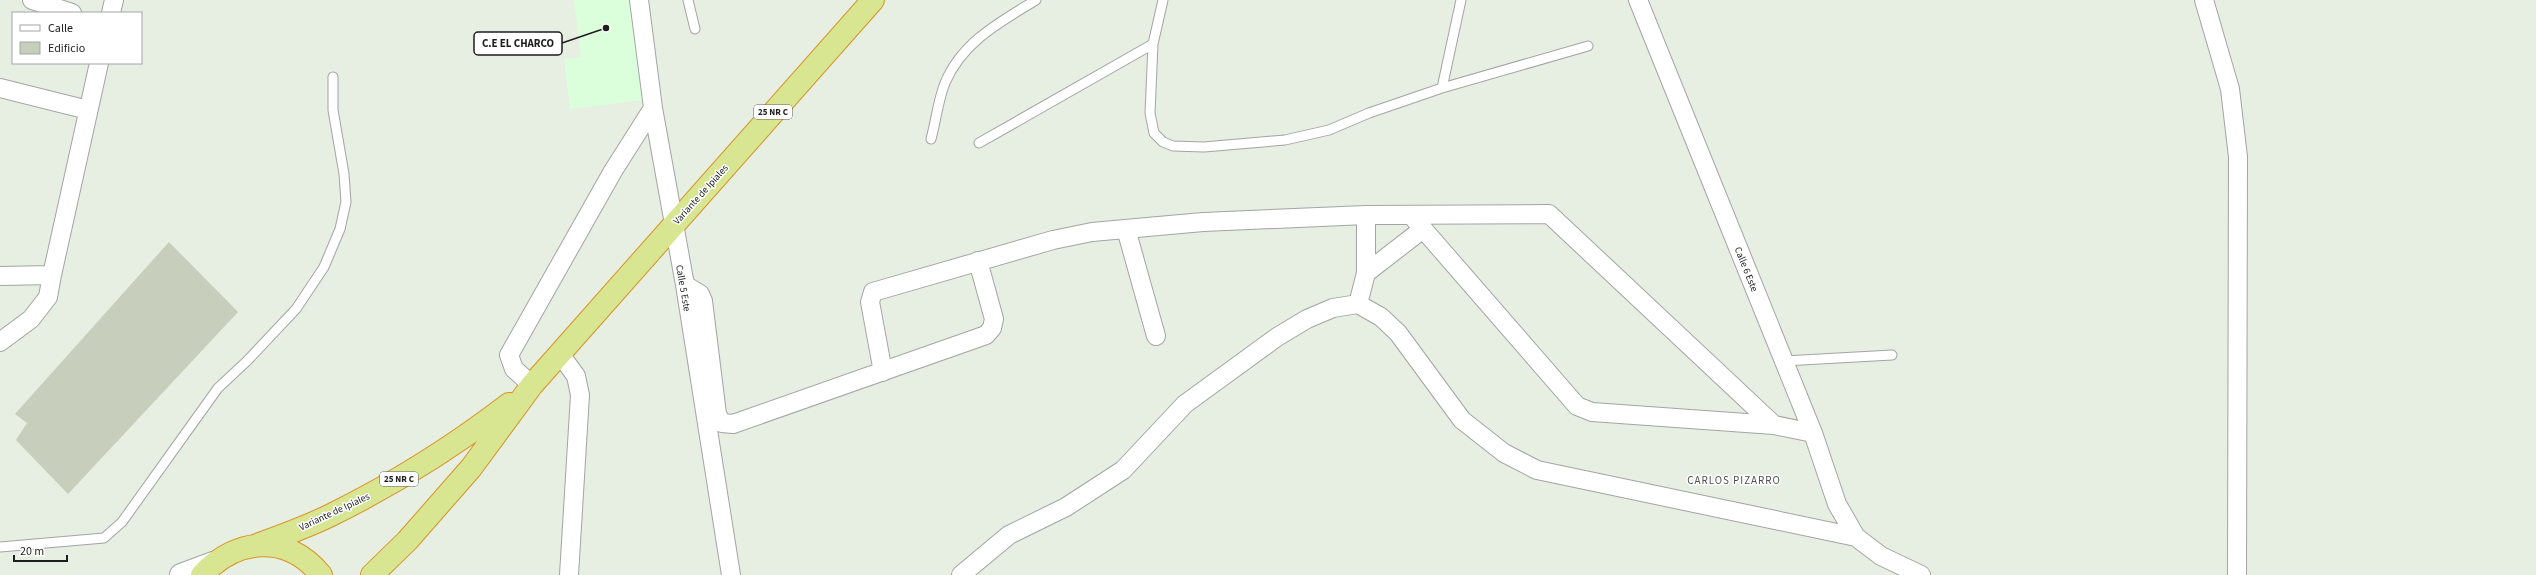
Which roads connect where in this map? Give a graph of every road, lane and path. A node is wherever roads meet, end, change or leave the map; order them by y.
1 (32, 0) edge
2 (114, 0) edge
3 (639, 0) edge
4 (688, 0) edge
5 (873, 0) edge
6 (1036, 0) edge
7 (1163, 0) edge
8 (1461, 0) edge
9 (1638, 0) edge
10 (2204, 0) edge
11 (69, 12) edge
12 (111, 12) edge
13 (695, 29) dead end
14 (1153, 44) junction
15 (1588, 46) dead end
16 (99, 64) edge
17 (333, 77) dead end
18 (0, 88) edge
19 (1442, 88) junction
20 (653, 108) junction
21 (88, 110) junction
22 (931, 140) dead end
23 (979, 143) dead end
24 (1366, 215) junction
25 (1411, 215) junction
26 (673, 225) junction
27 (1126, 229) junction
28 (1423, 230) junction
29 (978, 261) junction
30 (1366, 273) junction
31 (0, 276) edge
32 (52, 276) junction
33 (685, 285) junction
34 (1358, 304) junction
35 (1156, 336) dead end
36 (0, 342) edge
37 (560, 354) junction
38 (1892, 355) dead end
39 (1784, 361) junction
40 (883, 372) junction
41 (530, 387) junction
42 (1774, 425) junction
43 (1814, 432) junction
44 (1856, 537) junction
45 (257, 545) junction
46 (0, 547) edge
47 (207, 569) edge
48 (181, 575) edge
49 (322, 575) edge
50 (372, 575) edge
51 (569, 575) edge
52 (731, 575) edge
53 (961, 575) edge
54 (1921, 575) edge
55 (2237, 575) edge

1 - 11 street
2 - 12 street
3 - 20 street, Calle 5 Este
4 - 13 lane
5 - 26 highway, Variante de Ipiales / 25 NR C
6 - 22 lane
7 - 14 lane
8 - 19 lane
9 - 39 street, Calle 6 Este
10 - 55 street
14 - 19 lane
14 - 23 lane
15 - 19 lane
16 - 21 street
17 - 46 lane
18 - 21 street
20 - 26 street, Calle 5 Este
20 - 41 street
21 - 32 street
24 - 25 street
24 - 27 street
24 - 30 street
25 - 28 street
25 - 42 street
26 - 33 street, Calle 5 Este
26 - 37 highway, Variante de Ipiales / 25 NR C
27 - 29 street
27 - 35 street
28 - 30 street
28 - 42 street
29 - 40 street
29 - 40 street
30 - 34 street
31 - 32 street
32 - 36 street
33 - 40 street
33 - 52 street, Calle 5 Este
34 - 44 street
34 - 53 street
37 - 41 highway, Variante de Ipiales / 25 NR C
37 - 51 street
38 - 39 lane
39 - 43 street, Calle 6 Este
41 - 45 highway, Variante de Ipiales / 25 NR C
41 - 50 highway, Variante de Ipiales / 25 NR C
42 - 43 street
43 - 44 street, Calle 6 Este
44 - 54 street
45 - 47 highway, 25 NR C
45 - 49 highway, 25 NR C
47 - 48 street

